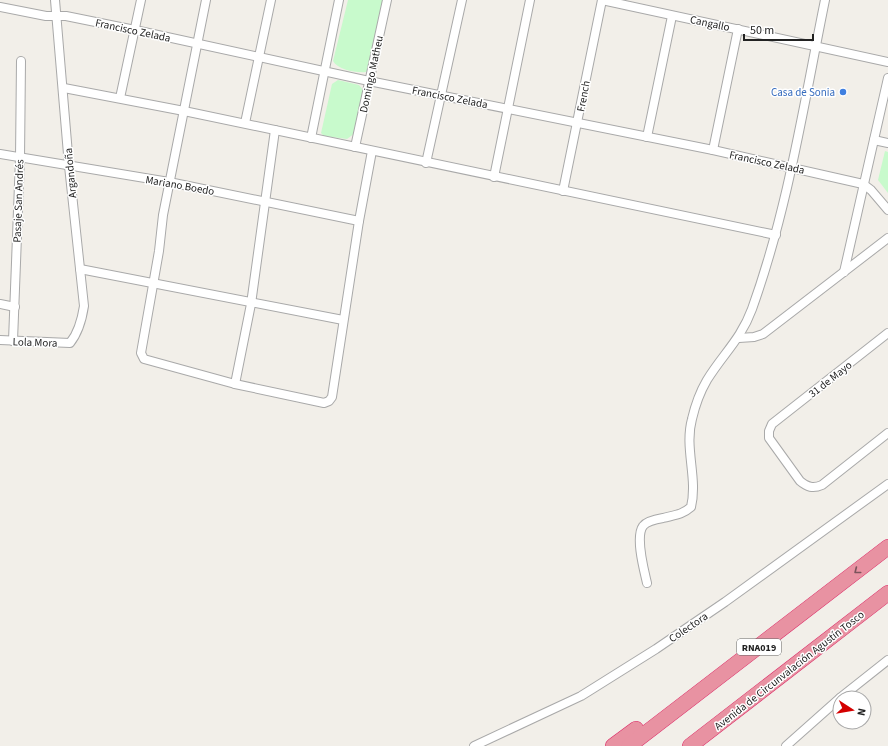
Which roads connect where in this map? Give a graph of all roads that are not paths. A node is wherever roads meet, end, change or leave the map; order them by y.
1 (55, 0) edge
2 (141, 0) edge
3 (206, 0) edge
4 (271, 0) edge
5 (339, 0) edge
6 (387, 0) edge
7 (462, 0) edge
8 (530, 0) edge
9 (602, 0) edge
10 (825, 0) edge
11 (0, 7) edge
12 (57, 16) junction
13 (672, 16) junction
14 (738, 29) junction
15 (134, 30) junction
16 (197, 43) junction
17 (816, 46) junction
18 (259, 57) junction
19 (21, 62) dead end
20 (888, 62) edge
21 (325, 71) junction
22 (888, 78) edge
23 (369, 81) junction
24 (64, 88) junction
25 (441, 96) junction
26 (120, 98) junction
27 (508, 109) junction
28 (184, 111) junction
29 (245, 123) junction
30 (577, 123) junction
31 (275, 130) junction
32 (647, 137) junction
33 (311, 138) junction
34 (874, 140) junction
35 (888, 143) edge
36 (355, 148) junction
37 (712, 150) junction
38 (372, 151) junction
39 (0, 154) edge
40 (20, 158) junction
41 (426, 163) junction
42 (69, 166) junction
43 (790, 167) junction
44 (494, 177) junction
45 (169, 182) junction
46 (863, 184) junction
47 (563, 192) junction
48 (266, 200) junction
49 (888, 210) edge
50 (359, 221) junction
51 (776, 236) junction
52 (888, 238) edge
53 (80, 269) junction
54 (844, 272) junction
55 (153, 284) junction
56 (0, 304) edge
57 (251, 304) junction
58 (15, 307) junction
59 (343, 320) junction
60 (888, 334) edge
61 (739, 338) junction
62 (0, 340) edge
63 (13, 341) junction
64 (70, 343) joint
65 (235, 384) junction
66 (888, 433) edge
67 (888, 484) edge
68 (888, 547) edge
69 (646, 584) dead end
70 (888, 593) edge
71 (742, 660) junction
72 (888, 660) edge
73 (850, 690) edge
74 (832, 705) edge
75 (474, 746) edge
76 (612, 746) edge
77 (629, 746) edge
78 (690, 746) edge
79 (786, 746) edge

1 - 12 street, Argandoña
2 - 15 street
3 - 16 street
4 - 18 street
5 - 21 street
6 - 23 street, Domingo Matheu
7 - 25 street
8 - 27 street
9 - 13 street, Cangallo
9 - 30 street, French
10 - 17 street
11 - 12 street, Francisco Zelada
12 - 15 street, Francisco Zelada
12 - 24 street, Argandoña
13 - 14 street, Cangallo
13 - 32 street
14 - 17 street, Cangallo
14 - 37 street
15 - 16 street, Francisco Zelada
15 - 26 street
16 - 18 street, Francisco Zelada
16 - 28 street
17 - 20 street, Cangallo
17 - 43 street
18 - 21 street, Francisco Zelada
18 - 29 street
19 - 40 street, Pasaje San Andrés
21 - 23 street, Francisco Zelada
21 - 33 street
22 - 34 street
23 - 25 street, Francisco Zelada
23 - 36 street, Domingo Matheu
24 - 26 street
24 - 42 street, Argandoña
25 - 27 street, Francisco Zelada
25 - 41 street
26 - 28 street
27 - 30 street, Francisco Zelada
27 - 44 street
28 - 29 street
28 - 45 street
29 - 31 street
30 - 32 street, Francisco Zelada
30 - 47 street, French
31 - 33 street
31 - 48 street
32 - 37 street, Francisco Zelada
33 - 36 street
34 - 35 street
34 - 46 street
36 - 38 street
37 - 43 street, Francisco Zelada
38 - 41 street
38 - 50 street
39 - 40 street, Mariano Boedo
40 - 42 street, Mariano Boedo
40 - 58 street, Pasaje San Andrés
41 - 44 street
42 - 45 street, Mariano Boedo
42 - 53 street, Argandoña
43 - 46 street, Francisco Zelada
43 - 51 street
44 - 47 street
45 - 48 street, Mariano Boedo
45 - 55 street
46 - 49 street
46 - 54 street
47 - 51 street
48 - 50 street, Mariano Boedo
48 - 57 street
50 - 59 street
51 - 61 street
52 - 54 street
53 - 55 street
53 - 64 street, Argandoña
54 - 61 street
55 - 57 street
55 - 65 street
56 - 58 street
57 - 59 street
57 - 65 street
58 - 63 street, Pasaje San Andrés
59 - 65 street
60 - 66 street, 31 de Mayo
61 - 69 street
62 - 63 street, Lola Mora
63 - 64 street, Lola Mora
67 - 75 street, Colectora
68 -> 71 highway, RNA019
70 - 78 highway, Avenida de Circunvalación Agustín Tosco
71 - 76 highway
71 - 77 highway, RNA019
72 - 73 street
74 - 79 street

